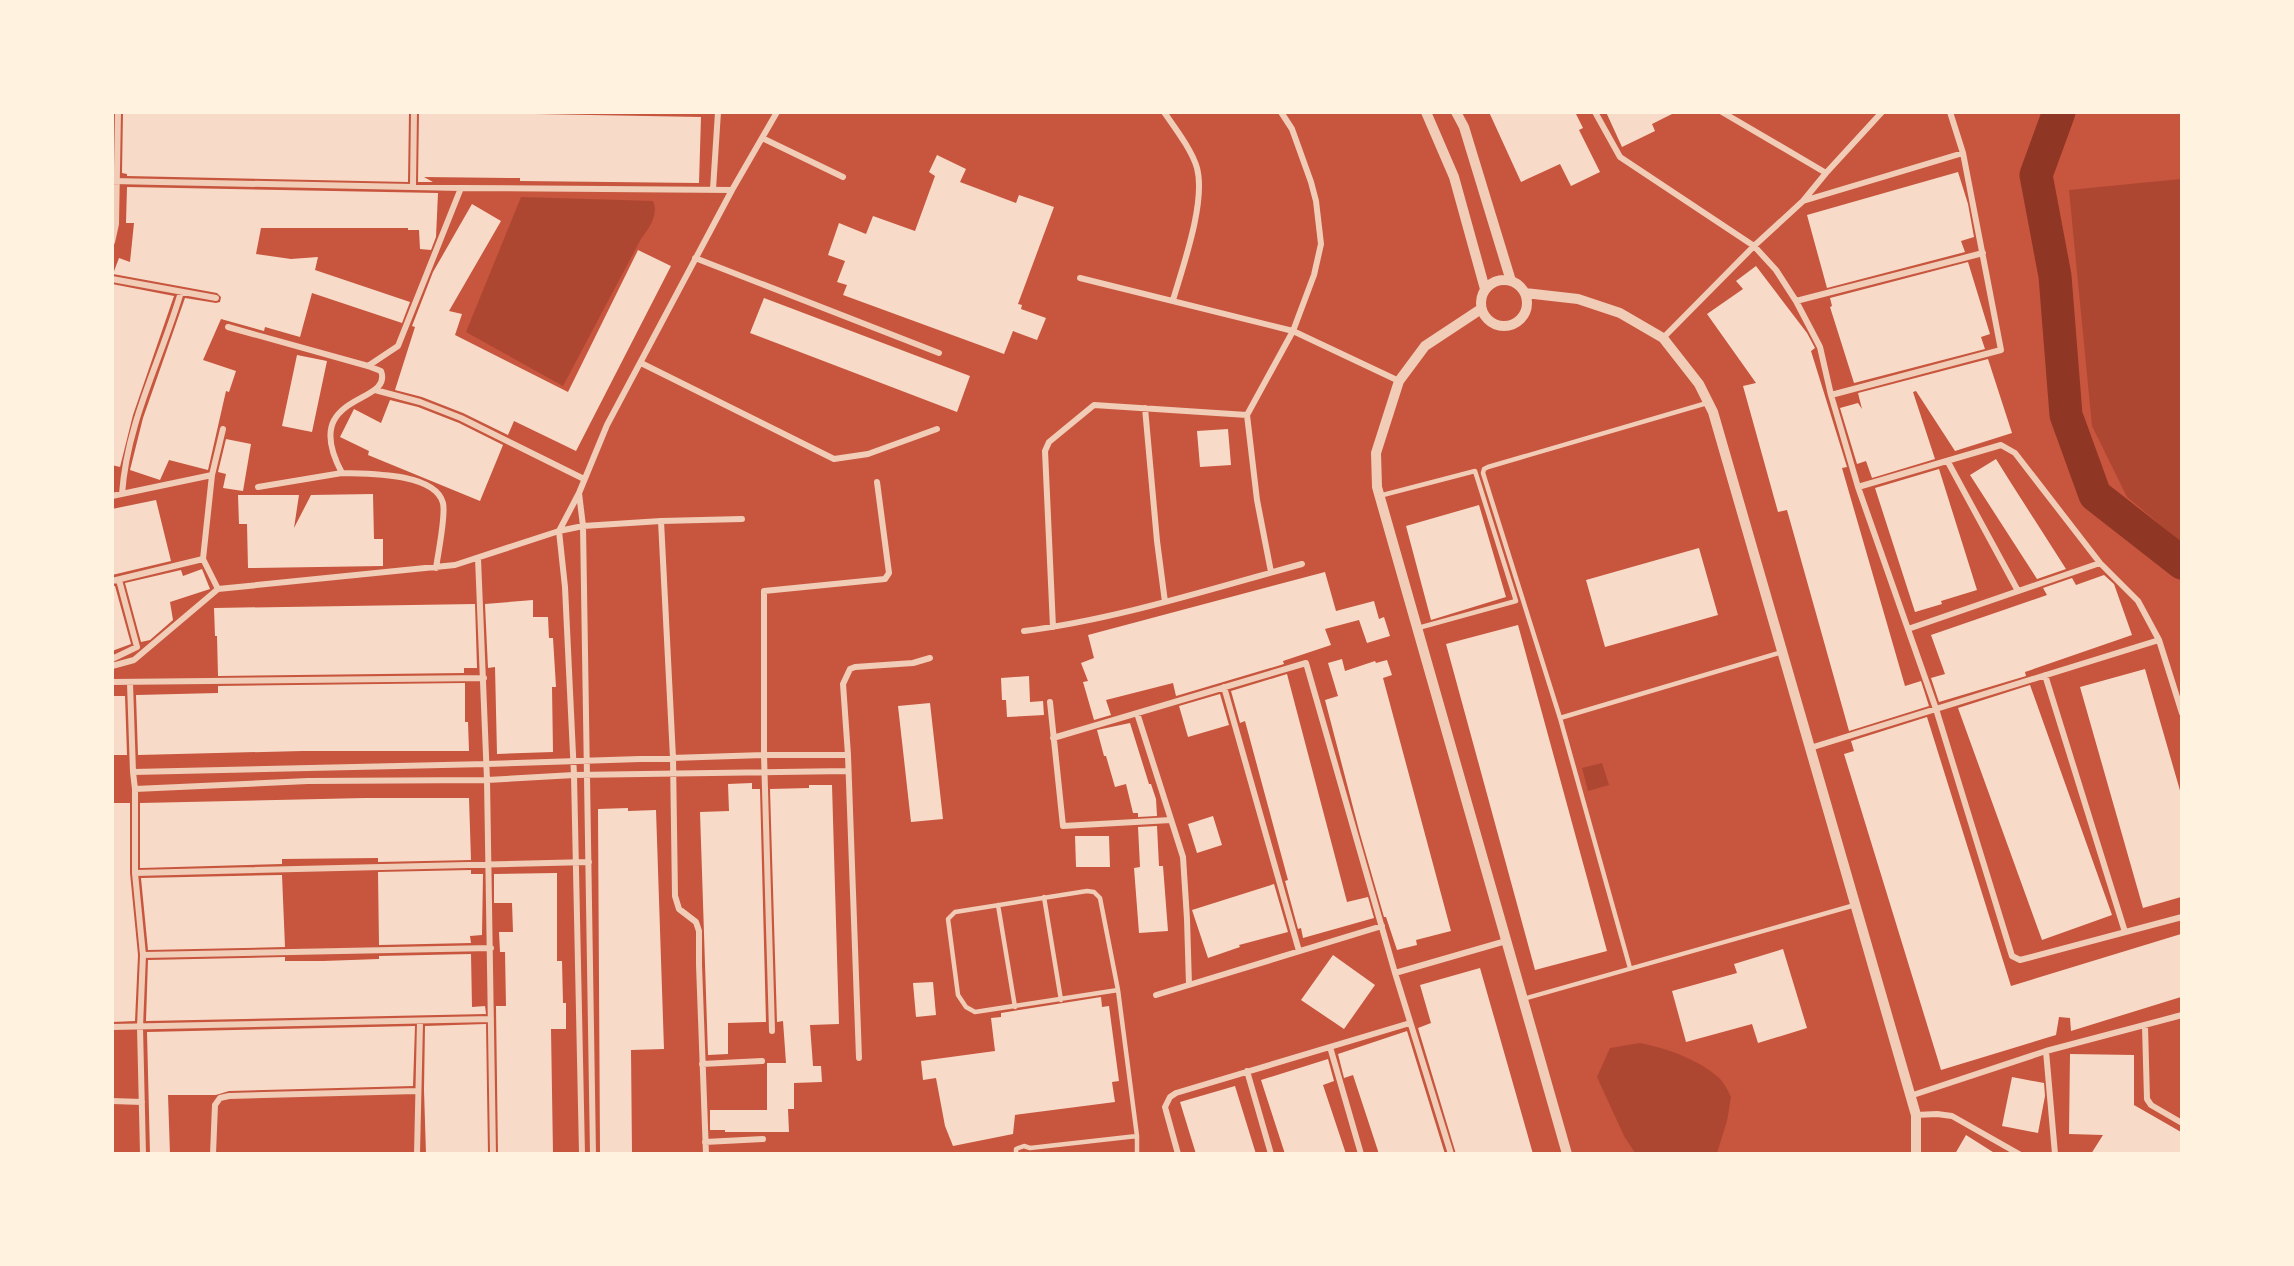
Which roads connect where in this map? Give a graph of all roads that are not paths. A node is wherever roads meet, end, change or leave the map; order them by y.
1 (118, 112) edge
2 (414, 112) edge
3 (718, 112) edge
4 (777, 112) edge
5 (1164, 112) edge
6 (1281, 112) edge
7 (1426, 112) edge
8 (1456, 112) edge
9 (1595, 112) edge
10 (1722, 112) edge
11 (1882, 112) edge
12 (1950, 112) edge
13 (762, 138) junction
14 (1963, 153) junction
15 (1826, 173) junction
16 (843, 177) dead end
17 (115, 181) edge
18 (413, 185) junction
19 (461, 188) junction
20 (713, 189) junction
21 (732, 190) junction
22 (1803, 201) junction
23 (112, 242) edge
24 (1754, 246) junction
25 (1983, 253) junction
26 (695, 258) junction
27 (1080, 278) dead end
28 (112, 279) edge
29 (1511, 281) junction
30 (1485, 289) junction
31 (181, 292) junction
32 (1525, 292) junction
33 (216, 298) dead end
34 (1173, 300) junction
35 (1796, 301) junction
36 (1481, 309) junction
37 (228, 327) dead end
38 (1293, 332) junction
39 (1663, 338) junction
40 (939, 353) dead end
41 (642, 363) junction
42 (368, 366) junction
43 (1399, 381) junction
44 (375, 390) junction
45 (1831, 395) junction
46 (1708, 402) junction
47 (1145, 408) junction
48 (1247, 415) junction
49 (223, 429) dead end
50 (937, 429) dead end
51 (1948, 462) junction
52 (1484, 469) junction
53 (1475, 471) junction
54 (342, 473) junction
55 (212, 476) junction
56 (584, 479) junction
57 (877, 482) dead end
58 (258, 487) dead end
59 (1858, 487) junction
60 (579, 493) junction
61 (122, 494) junction
62 (112, 496) edge
63 (1379, 496) junction
64 (742, 519) dead end
65 (661, 521) junction
66 (583, 526) junction
67 (559, 531) junction
68 (478, 558) junction
69 (203, 559) junction
70 (2100, 563) junction
71 (1302, 564) dead end
72 (436, 568) junction
73 (1271, 572) junction
74 (116, 581) edge
75 (218, 589) junction
76 (2018, 591) junction
77 (1165, 602) junction
78 (1053, 627) junction
79 (1417, 628) junction
80 (1908, 628) junction
81 (1024, 632) dead end
82 (2160, 640) junction
83 (1782, 652) junction
84 (930, 658) dead end
85 (112, 659) edge
86 (112, 666) edge
87 (2045, 675) junction
88 (484, 678) junction
89 (112, 682) edge
90 (130, 683) junction
91 (1224, 687) junction
92 (1050, 702) dead end
93 (1936, 709) junction
94 (1137, 713) junction
95 (2181, 713) edge
96 (1560, 718) junction
97 (1053, 738) junction
98 (1810, 748) junction
99 (764, 755) junction
100 (848, 755) junction
101 (673, 758) junction
102 (572, 760) junction
103 (588, 761) junction
104 (487, 764) junction
105 (307, 768) junction
106 (765, 771) junction
107 (848, 771) junction
108 (133, 772) junction
109 (673, 774) junction
110 (574, 776) junction
111 (588, 776) junction
112 (487, 780) junction
113 (308, 781) junction
114 (135, 789) junction
115 (1171, 819) junction
116 (589, 862) junction
117 (574, 864) junction
118 (487, 865) junction
119 (135, 873) junction
120 (1044, 897) junction
121 (998, 905) junction
122 (1855, 905) junction
123 (2181, 917) edge
124 (1382, 926) junction
125 (2125, 932) junction
126 (1506, 941) junction
127 (491, 948) junction
128 (1299, 951) junction
129 (143, 954) junction
130 (1630, 968) junction
131 (1395, 974) junction
132 (1189, 985) junction
133 (1118, 990) junction
134 (1156, 995) dead end
135 (1522, 999) junction
136 (1061, 1000) junction
137 (1015, 1007) junction
138 (2181, 1015) edge
139 (2173, 1018) junction
140 (491, 1019) junction
141 (420, 1022) junction
142 (1410, 1023) junction
143 (2181, 1023) edge
144 (2145, 1026) junction
145 (112, 1027) edge
146 (140, 1027) junction
147 (772, 1031) dead end
148 (1330, 1047) junction
149 (2046, 1051) junction
150 (858, 1058) dead end
151 (762, 1061) dead end
152 (702, 1064) junction
153 (1247, 1071) junction
154 (591, 1079) junction
155 (580, 1080) junction
156 (417, 1091) junction
157 (1911, 1095) junction
158 (112, 1101) edge
159 (142, 1102) junction
160 (1916, 1114) junction
161 (2181, 1123) edge
162 (1137, 1136) junction
163 (763, 1139) dead end
164 (705, 1142) junction
165 (143, 1154) edge
166 (213, 1154) edge
167 (417, 1154) edge
168 (493, 1154) edge
169 (582, 1154) edge
170 (593, 1154) edge
171 (706, 1154) edge
172 (1016, 1154) edge
173 (1137, 1154) edge
174 (1178, 1154) edge
175 (1271, 1154) edge
176 (1361, 1154) edge
177 (1451, 1154) edge
178 (1567, 1154) edge
179 (1916, 1154) edge
180 (2019, 1154) edge
181 (2055, 1154) edge

1 - 17 street
2 - 18 street
3 - 20 street
4 - 13 street
5 - 34 street
6 - 38 street
7 - 30 street
8 - 29 street
9 - 24 street
10 - 15 street
11 - 15 street
12 - 14 street
13 - 16 street
13 - 21 street
14 - 22 street
14 - 25 street
15 - 22 street
17 - 18 street
17 - 23 street
18 - 19 street
19 - 20 street
19 - 42 street
20 - 21 street
21 - 26 street
22 - 24 street
24 - 35 street
24 - 39 street
25 - 35 street
25 - 45 street
26 - 40 street
26 - 41 street
27 - 34 street
28 - 31 street
29 - 30 street
29 - 32 street
30 - 36 street
31 - 33 street
31 - 61 street
32 - 36 street
32 - 39 street
34 - 38 street
35 - 45 street
36 - 43 street
37 - 42 street
38 - 43 street
38 - 48 street
39 - 46 street
41 - 50 street
41 - 56 street
42 - 44 street
43 - 63 street
44 - 54 street
44 - 56 street
45 - 59 street
46 - 52 lane
46 - 83 street
47 - 48 street
47 - 77 street
47 - 78 street
48 - 73 street
49 - 55 street
51 - 59 street
51 - 70 street
51 - 76 street
52 - 53 lane
52 - 96 lane
53 - 63 lane
53 - 79 lane
54 - 58 street
54 - 72 street
55 - 61 street
55 - 69 street
56 - 60 street
57 - 99 street
59 - 80 street
60 - 66 street
60 - 67 street
61 - 62 street
63 - 79 street
64 - 65 street
65 - 66 street
65 - 101 street
66 - 67 street
66 - 103 street
67 - 68 street
67 - 102 street
68 - 72 street
68 - 88 street
69 - 74 street
69 - 75 street
70 - 76 street
70 - 82 street
71 - 73 street
72 - 75 street
73 - 77 street
74 - 85 street
75 - 86 street
76 - 80 street
77 - 78 street
78 - 81 street
79 - 126 street
80 - 93 street
82 - 87 street
82 - 95 street
83 - 96 lane
83 - 98 street
84 - 100 street
87 - 93 street
87 - 125 street
88 - 90 street
88 - 104 street
89 - 90 street
90 - 108 street
91 - 94 street
91 - 124 street
91 - 128 street
92 - 97 street
93 - 98 street
93 - 125 street
94 - 97 street
94 - 115 street
96 - 130 lane
97 - 115 street
98 - 122 street
99 - 100 street
99 - 101 street
99 - 106 street
100 - 107 street
101 - 103 street
101 - 109 street
102 - 103 street
102 - 104 street
102 - 110 street
103 - 111 street
104 - 105 street
104 - 112 street
105 - 108 street
105 - 113 street
106 - 107 street
106 - 109 street
106 - 147 street
107 - 150 street
108 - 114 street
109 - 111 street
109 - 152 street
110 - 111 street
110 - 112 street
110 - 117 street
111 - 116 street
112 - 113 street
112 - 118 street
113 - 114 street
114 - 119 street
115 - 132 street
116 - 117 street
116 - 154 street
117 - 118 street
117 - 155 street
118 - 119 street
118 - 127 street
119 - 129 street
120 - 121 lane
120 - 133 lane
120 - 136 lane
121 - 137 lane
121 - 137 lane
122 - 130 lane
122 - 157 street
123 - 125 street
124 - 128 street
124 - 131 street
126 - 131 street
126 - 135 street
127 - 129 street
127 - 140 street
128 - 132 street
129 - 146 street
130 - 135 lane
131 - 142 street
132 - 134 street
133 - 136 lane
133 - 162 lane
135 - 178 street
136 - 137 lane
138 - 139 street
139 - 143 street
139 - 144 street
140 - 141 street
140 - 168 street
141 - 146 street
141 - 156 street
142 - 148 street
142 - 177 street
144 - 149 street
144 - 161 street
145 - 146 street
146 - 159 street
148 - 153 street
148 - 176 street
149 - 157 street
149 - 181 street
151 - 152 street
152 - 164 street
153 - 174 street
153 - 175 street
154 - 155 street
154 - 170 street
155 - 169 street
156 - 166 street
156 - 167 street
157 - 160 street
158 - 159 street
159 - 165 street
160 - 179 street
160 - 180 street
162 - 172 lane
162 - 173 lane
163 - 164 street
164 - 171 street

